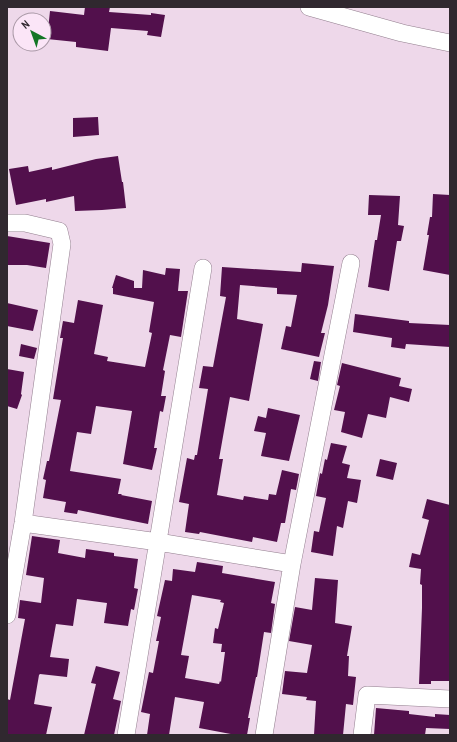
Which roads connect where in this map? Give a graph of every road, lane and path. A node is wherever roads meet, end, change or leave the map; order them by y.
1 (309, 7) edge
2 (450, 43) edge
3 (7, 223) edge
4 (350, 263) dead end
5 (204, 268) dead end
6 (23, 523) junction
7 (158, 542) junction
8 (292, 564) junction
9 (7, 615) edge
10 (450, 699) edge
11 (126, 735) edge
12 (264, 735) edge
13 (362, 735) edge

1 - 2 street
3 - 6 street
4 - 8 street
5 - 7 street
6 - 7 street
6 - 9 street
7 - 8 street
7 - 11 street
8 - 12 street
10 - 13 street

